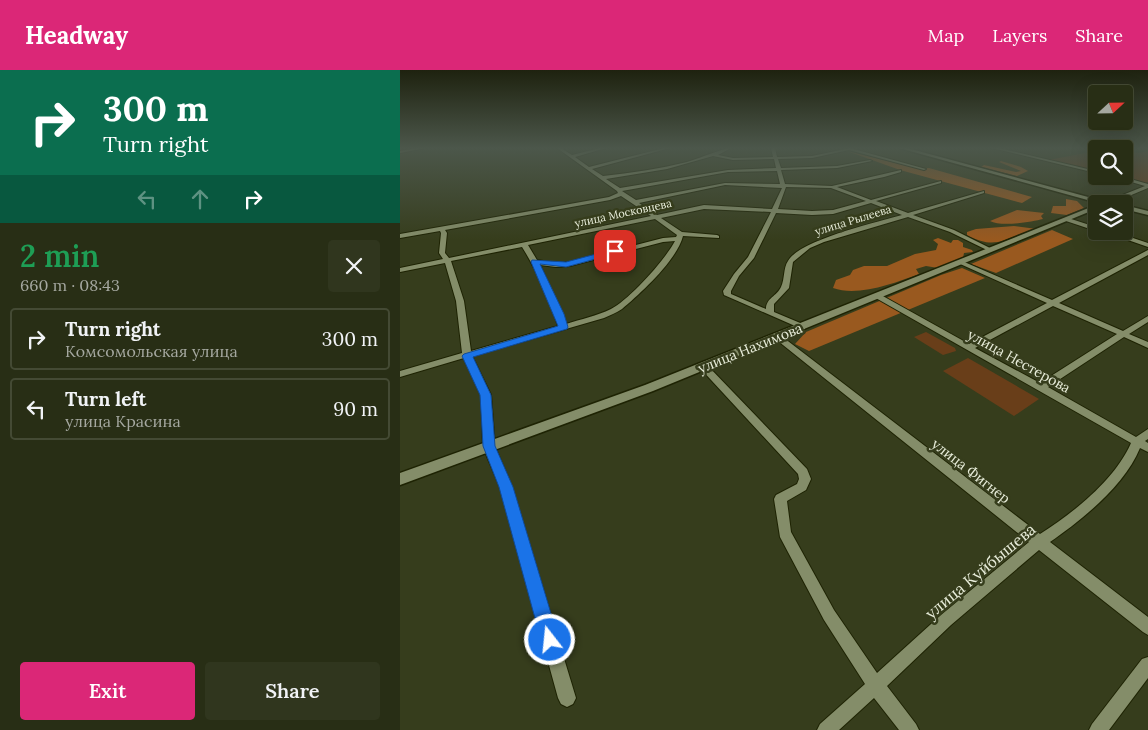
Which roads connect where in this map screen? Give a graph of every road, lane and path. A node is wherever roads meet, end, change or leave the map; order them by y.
1 (602, 179) edge
2 (687, 179) edge
3 (781, 179) edge
4 (866, 179) edge
5 (1017, 179) edge
6 (939, 182) dead end
7 (1133, 182) edge
8 (784, 186) junction
9 (1148, 186) edge
10 (832, 187) junction
11 (620, 192) junction
12 (982, 192) dead end
13 (1126, 195) edge
14 (1088, 198) edge
15 (635, 202) junction
16 (868, 202) junction
17 (1133, 209) edge
18 (775, 211) junction
19 (1088, 211) edge
20 (1148, 212) edge
21 (906, 216) junction
22 (655, 217) junction
23 (1068, 220) junction
24 (1088, 226) edge
25 (441, 228) junction
26 (400, 236) edge
27 (680, 237) junction
28 (717, 237) dead end
29 (1133, 240) edge
30 (524, 244) junction
31 (1148, 245) edge
32 (991, 250) junction
33 (1148, 252) edge
34 (447, 260) junction
35 (535, 262) junction
36 (960, 262) junction
37 (400, 270) edge
38 (878, 297) junction
39 (1051, 303) junction
40 (770, 313) junction
41 (1148, 318) edge
42 (563, 327) junction
43 (802, 327) junction
44 (1122, 334) junction
45 (777, 337) junction
46 (1148, 345) edge
47 (968, 348) junction
48 (467, 356) junction
49 (703, 366) junction
50 (400, 374) edge
51 (1040, 388) junction
52 (1144, 441) edge
53 (489, 446) junction
54 (400, 479) edge
55 (1038, 543) junction
56 (1148, 627) edge
57 (1148, 665) edge
58 (876, 686) junction
59 (566, 698) dead end
60 (826, 730) edge
61 (910, 730) edge
62 (1098, 730) edge

1 - 11 street
2 - 11 street
3 - 8 street
4 - 10 street
5 - 14 main road
6 - 16 street, улица Московцева
7 - 9 street
8 - 10 street
8 - 15 street
8 - 18 street
9 - 13 street
10 - 16 street
11 - 15 street
11 - 25 street
12 - 21 street, улица Рылеева
15 - 22 street
16 - 18 street, улица Московцева
16 - 21 street
17 - 20 main road
18 - 22 street, улица Московцева
18 - 40 street
19 - 23 main road, улица Нахимова
21 - 32 street
21 - 40 street, улица Рылеева
22 - 27 street
22 - 30 street, улица Московцева
23 - 24 street
23 - 32 main road, улица Нахимова
25 - 26 street
25 - 34 street
27 - 28 street
27 - 35 street
27 - 42 street
29 - 31 street
30 - 34 street, улица Московцева
30 - 35 street
32 - 36 main road, улица Нахимова
33 - 39 street
34 - 37 street, улица Московцева
34 - 48 street
35 - 42 street
36 - 38 main road, улица Нахимова
36 - 39 street
38 - 43 main road, улица Нахимова
38 - 47 street, улица Нестерова
39 - 44 street
39 - 47 street
40 - 43 street
41 - 44 street
42 - 48 street
43 - 45 main road, улица Нахимова
44 - 46 street
44 - 51 street
45 - 49 main road, улица Нахимова
45 - 55 street, улица Фигнер
47 - 51 street, улица Нестерова
48 - 50 street
48 - 53 street
49 - 53 main road, улица Нахимова
49 - 58 street
51 - 52 street, улица Нестерова
52 - 55 street, улица Куйбышева
53 - 54 main road, улица Нахимова
53 - 59 street
55 - 56 street, улица Фигнер
55 - 58 street, улица Куйбышева
57 - 62 street
58 - 60 street, улица Куйбышева
58 - 61 street

